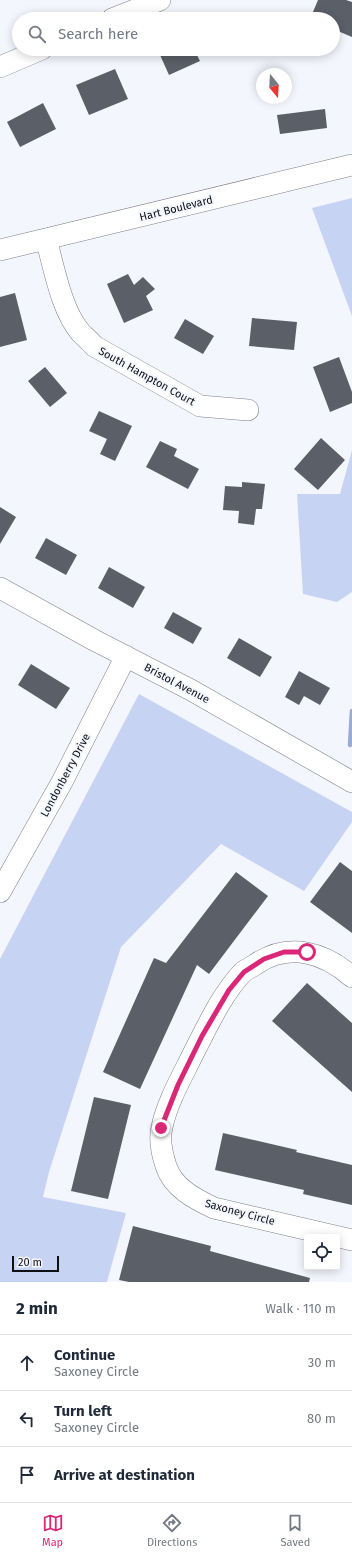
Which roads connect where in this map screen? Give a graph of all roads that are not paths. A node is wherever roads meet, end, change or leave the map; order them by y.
1 (160, 0) edge
2 (130, 12) edge
3 (26, 56) edge
4 (0, 67) edge
5 (352, 165) edge
6 (46, 239) junction
7 (0, 250) edge
8 (248, 410) dead end
9 (0, 588) edge
10 (126, 656) junction
11 (352, 782) edge
12 (1, 889) edge
13 (352, 978) edge
14 (352, 1240) edge

1 - 2 street
3 - 4 street
5 - 6 street, Hart Boulevard
6 - 7 street, Hart Boulevard
6 - 8 street, South Hampton Court
9 - 10 street, Bristol Avenue
10 - 11 street, Bristol Avenue
10 - 12 street, Londonberry Drive
13 - 14 street, Saxoney Circle

